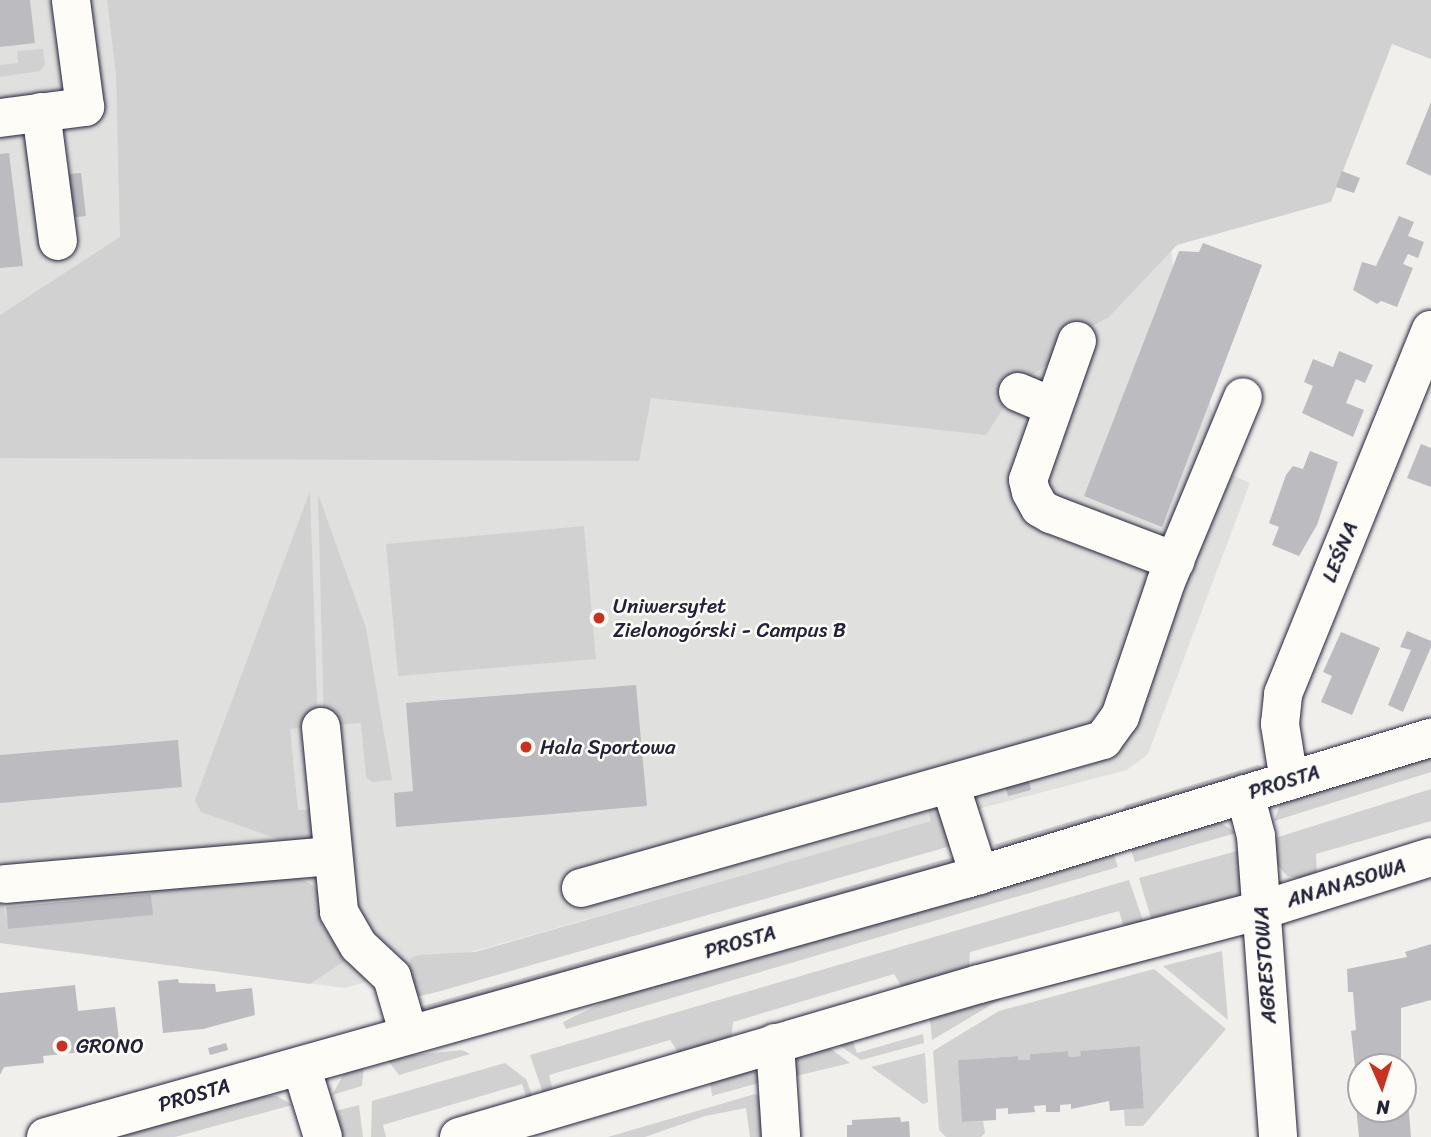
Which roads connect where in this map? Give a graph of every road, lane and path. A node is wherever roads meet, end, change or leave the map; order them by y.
1 (71, 0) edge
2 (41, 112) junction
3 (0, 118) edge
4 (58, 241) dead end
5 (1431, 330) edge
6 (1077, 341) dead end
7 (1018, 392) dead end
8 (1243, 397) dead end
9 (1053, 407) junction
10 (1175, 561) junction
11 (321, 727) dead end
12 (1431, 738) edge
13 (1289, 781) junction
14 (950, 784) junction
15 (1245, 794) junction
16 (333, 856) junction
17 (1428, 869) edge
18 (979, 875) junction
19 (5, 884) dead end
20 (581, 888) dead end
21 (1262, 910) junction
22 (409, 1035) junction
23 (775, 1043) junction
24 (301, 1066) junction
25 (46, 1137) edge
26 (323, 1137) edge
27 (458, 1137) edge
28 (781, 1137) edge
29 (1278, 1137) edge

1 - 2 street
2 - 3 street
2 - 4 street
5 - 13 street, LEŚNA
6 - 9 street
7 - 9 street
8 - 10 street
9 - 10 street
10 - 14 street
11 - 16 street
12 - 13 street, PROSTA
13 - 15 street, PROSTA
14 - 18 street
14 - 20 street
15 - 18 street, PROSTA
15 - 21 street, AGRESTOWA
16 - 19 street
16 - 22 street
17 - 21 street, ANANASOWA
18 - 22 street, PROSTA
21 - 23 street
21 - 29 street, AGRESTOWA
22 - 24 street, PROSTA
23 - 27 street
23 - 28 street
24 - 25 street, PROSTA
24 - 26 street

